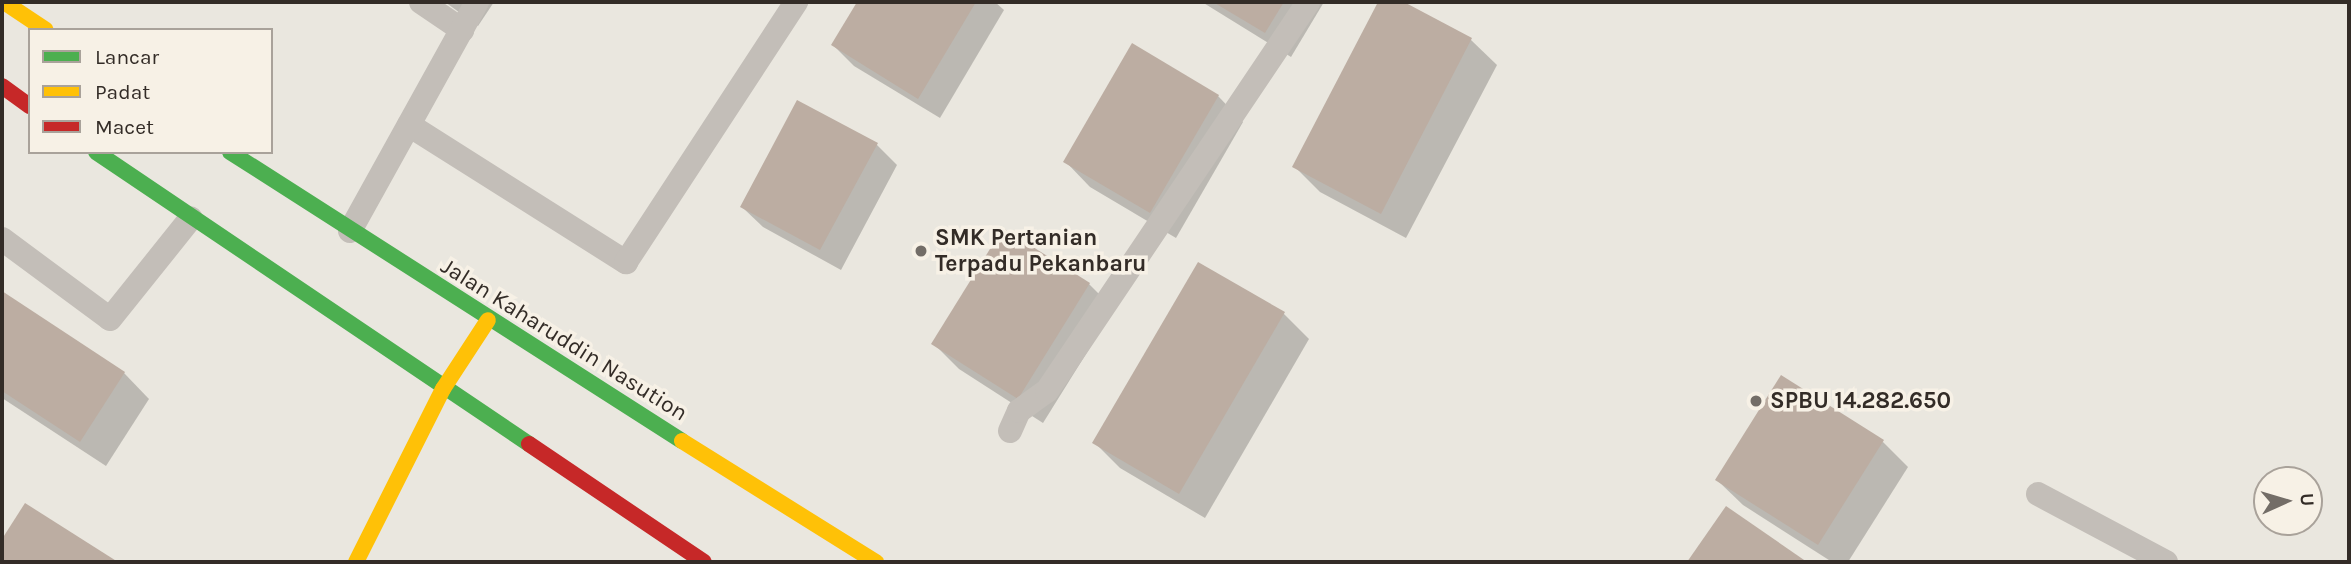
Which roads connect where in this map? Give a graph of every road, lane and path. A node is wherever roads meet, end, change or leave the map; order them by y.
1 (4, 2) edge
2 (421, 2) edge
3 (477, 2) edge
4 (796, 2) edge
5 (1308, 2) edge
6 (43, 28) edge
7 (462, 30) junction
8 (2, 86) edge
9 (28, 105) edge
10 (409, 125) junction
11 (99, 154) edge
12 (233, 154) edge
13 (191, 218) junction
14 (350, 232) junction
15 (2, 239) edge
16 (488, 320) junction
17 (443, 389) junction
18 (1010, 431) dead end
19 (2038, 494) dead end
20 (356, 562) edge
21 (704, 562) edge
22 (876, 562) edge
23 (2166, 562) edge

1 - 6 main road
2 - 7 lane
3 - 7 lane
4 - 10 lane
5 - 18 lane
7 - 10 lane
8 - 9 main road
10 - 14 lane
11 - 13 main road
12 - 14 main road, Jalan Kaharuddin Nasution
13 - 15 lane
13 - 17 main road
14 - 16 main road, Jalan Kaharuddin Nasution
16 - 17 main road
16 - 22 main road, Jalan Kaharuddin Nasution
17 - 20 main road
17 - 21 main road
19 - 23 lane

